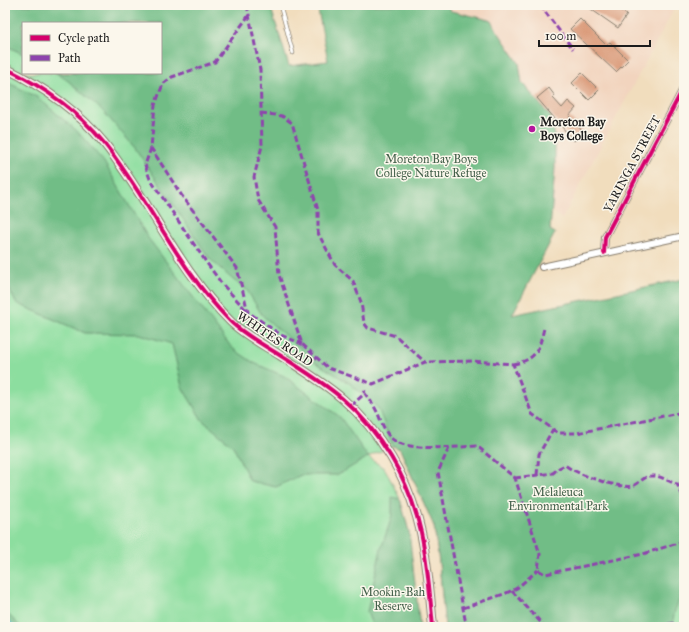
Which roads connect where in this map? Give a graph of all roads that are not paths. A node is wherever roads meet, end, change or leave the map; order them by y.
1 (280, 5) edge
2 (293, 53) dead end
3 (5, 68) edge
4 (684, 87) edge
5 (684, 236) edge
6 (604, 253) junction
7 (542, 267) dead end
8 (433, 627) edge

1 - 2 lane
3 - 8 street, WHITES ROAD
4 - 6 street, YARINGA STREET
5 - 6 street
6 - 7 street

